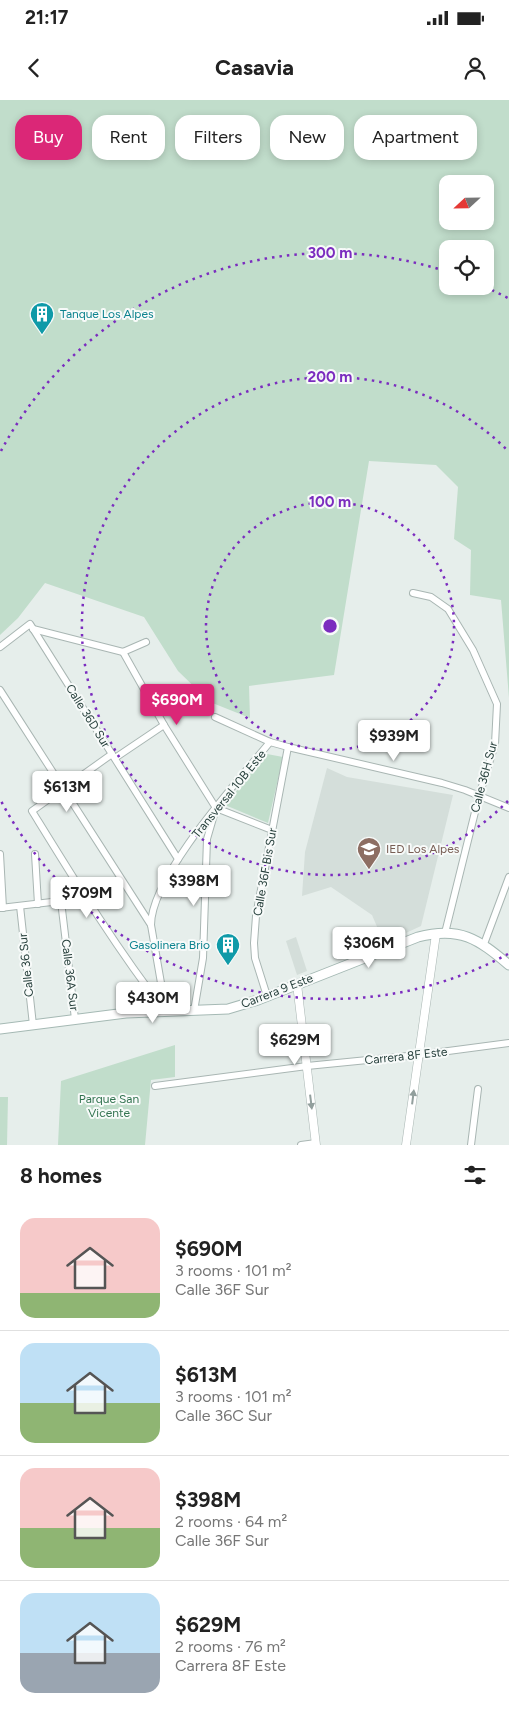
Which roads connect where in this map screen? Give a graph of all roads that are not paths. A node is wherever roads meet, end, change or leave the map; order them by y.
1 (413, 593) dead end
2 (31, 627) junction
3 (146, 642) dead end
4 (0, 647) edge
5 (123, 652) junction
6 (0, 690) edge
7 (215, 717) dead end
8 (164, 725) junction
9 (270, 742) junction
10 (288, 748) junction
11 (114, 756) junction
12 (63, 788) junction
13 (479, 796) junction
14 (216, 808) junction
15 (509, 808) edge
16 (272, 830) junction
17 (0, 854) edge
18 (35, 854) dead end
19 (178, 859) junction
20 (509, 877) edge
21 (86, 898) junction
22 (60, 901) junction
23 (38, 904) junction
24 (20, 906) junction
25 (1, 908) edge
26 (151, 926) junction
27 (440, 933) junction
28 (484, 944) junction
29 (509, 965) edge
30 (297, 984) junction
31 (267, 996) junction
32 (194, 1010) junction
33 (166, 1012) junction
34 (75, 1020) junction
35 (32, 1025) junction
36 (0, 1029) edge
37 (509, 1043) edge
38 (418, 1055) junction
39 (306, 1066) junction
40 (155, 1086) dead end
41 (478, 1089) dead end
42 (316, 1144) edge
43 (301, 1145) edge
44 (406, 1145) edge
45 (471, 1145) edge

1 - 13 street, Calle 36H Sur
2 - 4 street
2 - 5 street
2 - 11 street, Calle 36D Sur
3 - 5 street
5 - 8 street
6 - 12 street
7 - 9 street
8 - 11 street
8 - 14 street
9 - 10 street
9 - 14 street, Transversal 10B Este
10 - 13 street
10 - 16 street, Calle 36F Bis Sur
11 - 12 street
11 - 19 street, Calle 36D Sur
12 - 21 street
12 - 26 street
13 - 15 street
13 - 27 street, Calle 36H Sur
14 - 16 street
14 - 19 street, Transversal 10B Este
14 - 32 street
16 - 31 street, Calle 36F Bis Sur
17 - 25 street
18 - 23 street
19 - 26 street, Transversal 10B Este
20 - 28 street
21 - 22 street
21 - 33 street
22 - 23 street
22 - 34 street, Calle 36A Sur
23 - 24 street
24 - 25 street
24 - 35 street, Calle 36 Sur
26 - 33 street
27 - 28 main road, Carrera 9 Este
27 - 30 main road, Carrera 9 Este
27 - 38 street, Calle 36H Sur
28 - 29 main road, Carrera 9 Este
30 - 31 main road, Carrera 9 Este
30 - 39 street
31 - 32 main road, Carrera 9 Este
32 - 33 main road, Carrera 9 Este
33 - 34 main road, Carrera 9 Este
34 - 35 main road, Carrera 9 Este
35 - 36 main road, Carrera 9 Este
37 - 38 street, Carrera 8F Este
38 - 39 street, Carrera 8F Este
44 -> 38 street, Calle 36H Sur
39 - 40 street, Carrera 8F Este
39 -> 42 street
41 - 45 street
42 - 43 street

